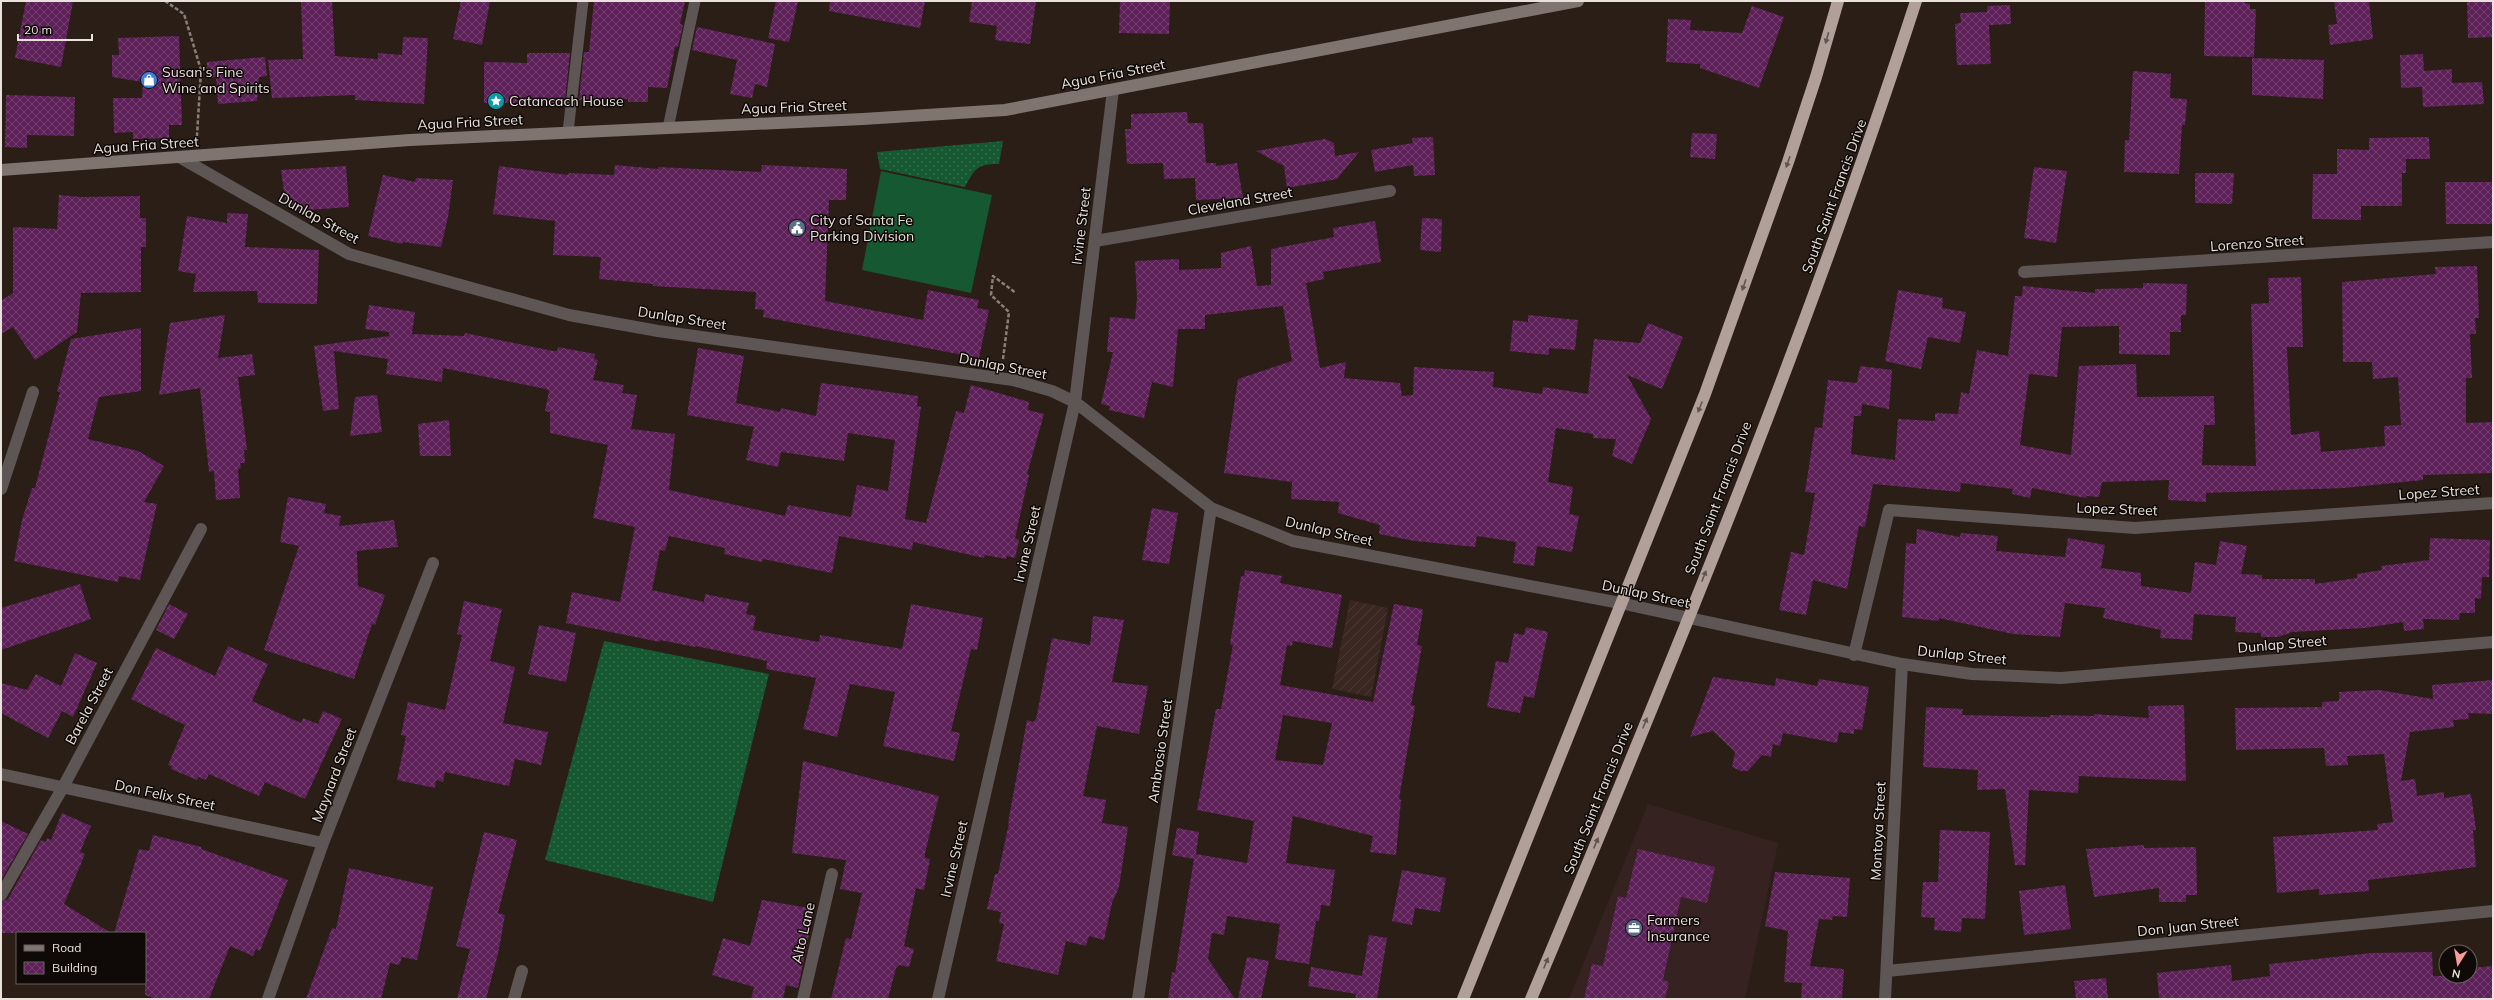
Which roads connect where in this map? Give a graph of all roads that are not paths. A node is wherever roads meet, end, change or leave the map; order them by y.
1 (583, 1) edge
2 (695, 1) edge
3 (1578, 1) edge
4 (1838, 1) edge
5 (1916, 1) edge
6 (1566, 3) edge
7 (1113, 90) junction
8 (668, 128) junction
9 (568, 132) junction
10 (181, 158) junction
11 (1, 170) edge
12 (1390, 191) dead end
13 (1095, 241) junction
14 (2493, 242) edge
15 (2024, 272) dead end
16 (33, 392) dead end
17 (1075, 402) junction
18 (1, 489) edge
19 (2493, 503) edge
20 (1211, 508) junction
21 (201, 529) dead end
22 (433, 563) dead end
23 (1620, 602) junction
24 (1687, 618) junction
25 (2493, 642) edge
26 (1854, 655) junction
27 (1902, 664) junction
28 (1, 774) edge
29 (62, 789) junction
30 (323, 843) junction
31 (832, 874) dead end
32 (1, 895) edge
33 (2493, 911) edge
34 (1887, 970) junction
35 (522, 971) dead end
36 (268, 999) edge
37 (514, 999) edge
38 (803, 999) edge
39 (938, 999) edge
40 (1138, 999) edge
41 (1463, 999) edge
42 (1531, 999) edge
43 (1885, 999) edge

1 - 9 lane
2 - 8 lane
3 - 6 street, Agua Fria Street
4 -> 23 highway
24 -> 5 highway, South Saint Francis Drive
6 - 7 street, Agua Fria Street
7 - 8 street, Agua Fria Street
7 - 13 street, Irvine Street
8 - 9 street, Agua Fria Street
9 - 10 street, Agua Fria Street
10 - 11 street, Agua Fria Street
10 - 17 street, Dunlap Street
12 - 13 street, Cleveland Street
13 - 17 street, Irvine Street
14 - 15 street, Lorenzo Street
16 - 18 street
17 - 20 street, Dunlap Street
17 - 39 street, Irvine Street
19 - 26 street, Lopez Street
20 - 23 street, Dunlap Street
20 - 40 street, Ambrosio Street
21 - 29 street, Barela Street
22 - 30 street, Maynard Street
23 - 24 street, Dunlap Street
23 - 41 highway
24 - 26 street, Dunlap Street
42 -> 24 highway, South Saint Francis Drive
25 - 27 street, Dunlap Street
26 - 27 street, Dunlap Street
27 - 34 street, Montoya Street
28 - 29 street, Don Felix Street
29 - 30 street, Don Felix Street
29 - 32 street, Barela Street
30 - 36 street, Maynard Street
31 - 38 street, Alto Lane
33 - 34 street, Don Juan Street
34 - 43 street, Montoya Street
35 - 37 street

